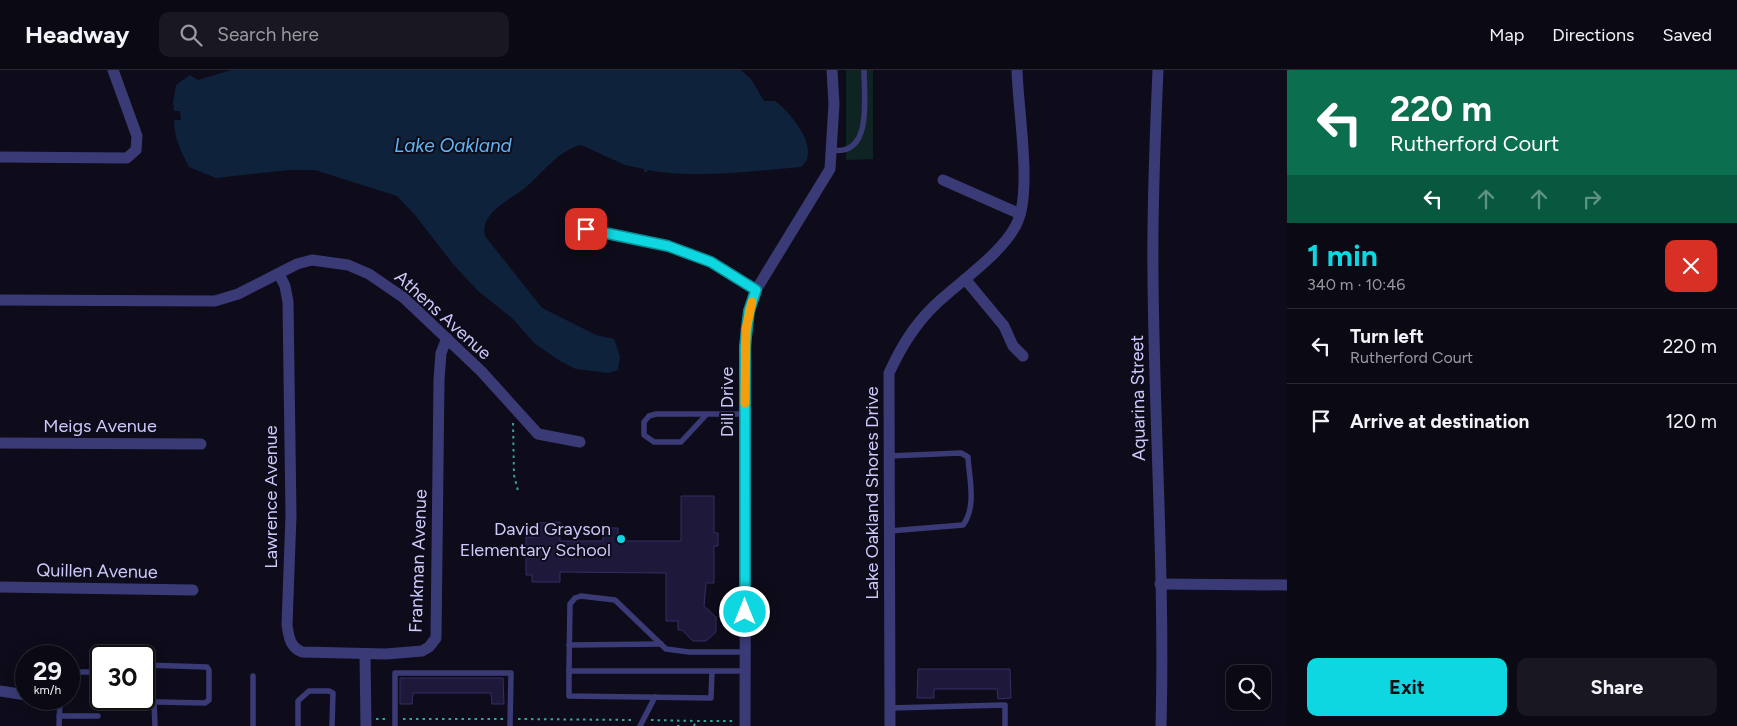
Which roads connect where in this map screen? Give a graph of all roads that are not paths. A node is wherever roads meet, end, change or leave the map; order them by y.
1 (113, 70) edge
2 (832, 70) edge
3 (864, 70) edge
4 (1017, 70) edge
5 (1158, 70) edge
6 (833, 150) junction
7 (0, 157) edge
8 (943, 180) dead end
9 (1020, 214) junction
10 (586, 229) dead end
11 (279, 274) junction
12 (965, 279) junction
13 (756, 290) junction
14 (0, 300) edge
15 (447, 338) junction
16 (1023, 356) dead end
17 (707, 414) junction
18 (745, 414) junction
19 (580, 442) dead end
20 (0, 443) edge
21 (200, 444) dead end
22 (889, 456) junction
23 (889, 531) junction
24 (1160, 584) junction
25 (1287, 585) edge
26 (0, 588) edge
27 (193, 590) dead end
28 (569, 644) junction
29 (661, 644) junction
30 (745, 652) junction
31 (365, 654) junction
32 (155, 666) edge
33 (570, 671) junction
34 (712, 671) junction
35 (746, 671) junction
36 (254, 676) dead end
37 (0, 691) edge
38 (15, 694) edge
39 (656, 697) junction
40 (155, 702) edge
41 (890, 708) junction
42 (59, 710) edge
43 (154, 710) edge
44 (59, 716) junction
45 (98, 716) dead end
46 (366, 722) edge
47 (642, 723) edge
48 (745, 724) edge
49 (59, 726) edge
50 (154, 726) edge
51 (252, 726) edge
52 (298, 726) edge
53 (332, 726) edge
54 (395, 726) edge
55 (510, 726) edge
56 (890, 726) edge
57 (1005, 726) edge
58 (1161, 726) edge

1 - 7 street
2 - 6 street, Dill Drive
3 - 6 lane
4 - 9 street, Lake Oakland Shores Drive
5 - 24 street, Aquarina Street
6 - 13 street, Dill Drive
8 - 9 street
9 - 12 street, Lake Oakland Shores Drive
10 - 13 street
11 - 14 street, Athens Avenue
11 - 15 street, Athens Avenue
11 - 31 street, Lawrence Avenue
12 - 16 street
12 - 22 street, Lake Oakland Shores Drive
13 - 18 street, Dill Drive
15 - 19 street, Athens Avenue
15 - 31 street, Frankman Avenue
17 - 17 lane
17 - 18 lane
18 - 30 street, Dill Drive
20 - 21 street, Meigs Avenue
22 - 23 street, Lake Oakland Shores Drive
22 - 23 lane
23 - 41 street, Lake Oakland Shores Drive
24 - 25 street
24 - 58 street, Aquarina Street
26 - 27 street, Quillen Avenue
28 - 29 lane
28 - 29 lane
28 - 33 lane
29 - 30 lane
30 - 35 street, Dill Drive
31 - 46 street
32 - 40 lane
33 - 34 lane
33 - 39 lane
34 - 35 lane
34 - 39 lane
35 - 48 street, Dill Drive
36 - 51 lane
37 - 38 street
39 - 47 lane
41 - 56 street, Lake Oakland Shores Drive
41 - 57 lane
42 - 44 lane
43 - 50 lane
44 - 45 lane
44 - 49 lane
52 - 53 lane
54 - 55 lane

